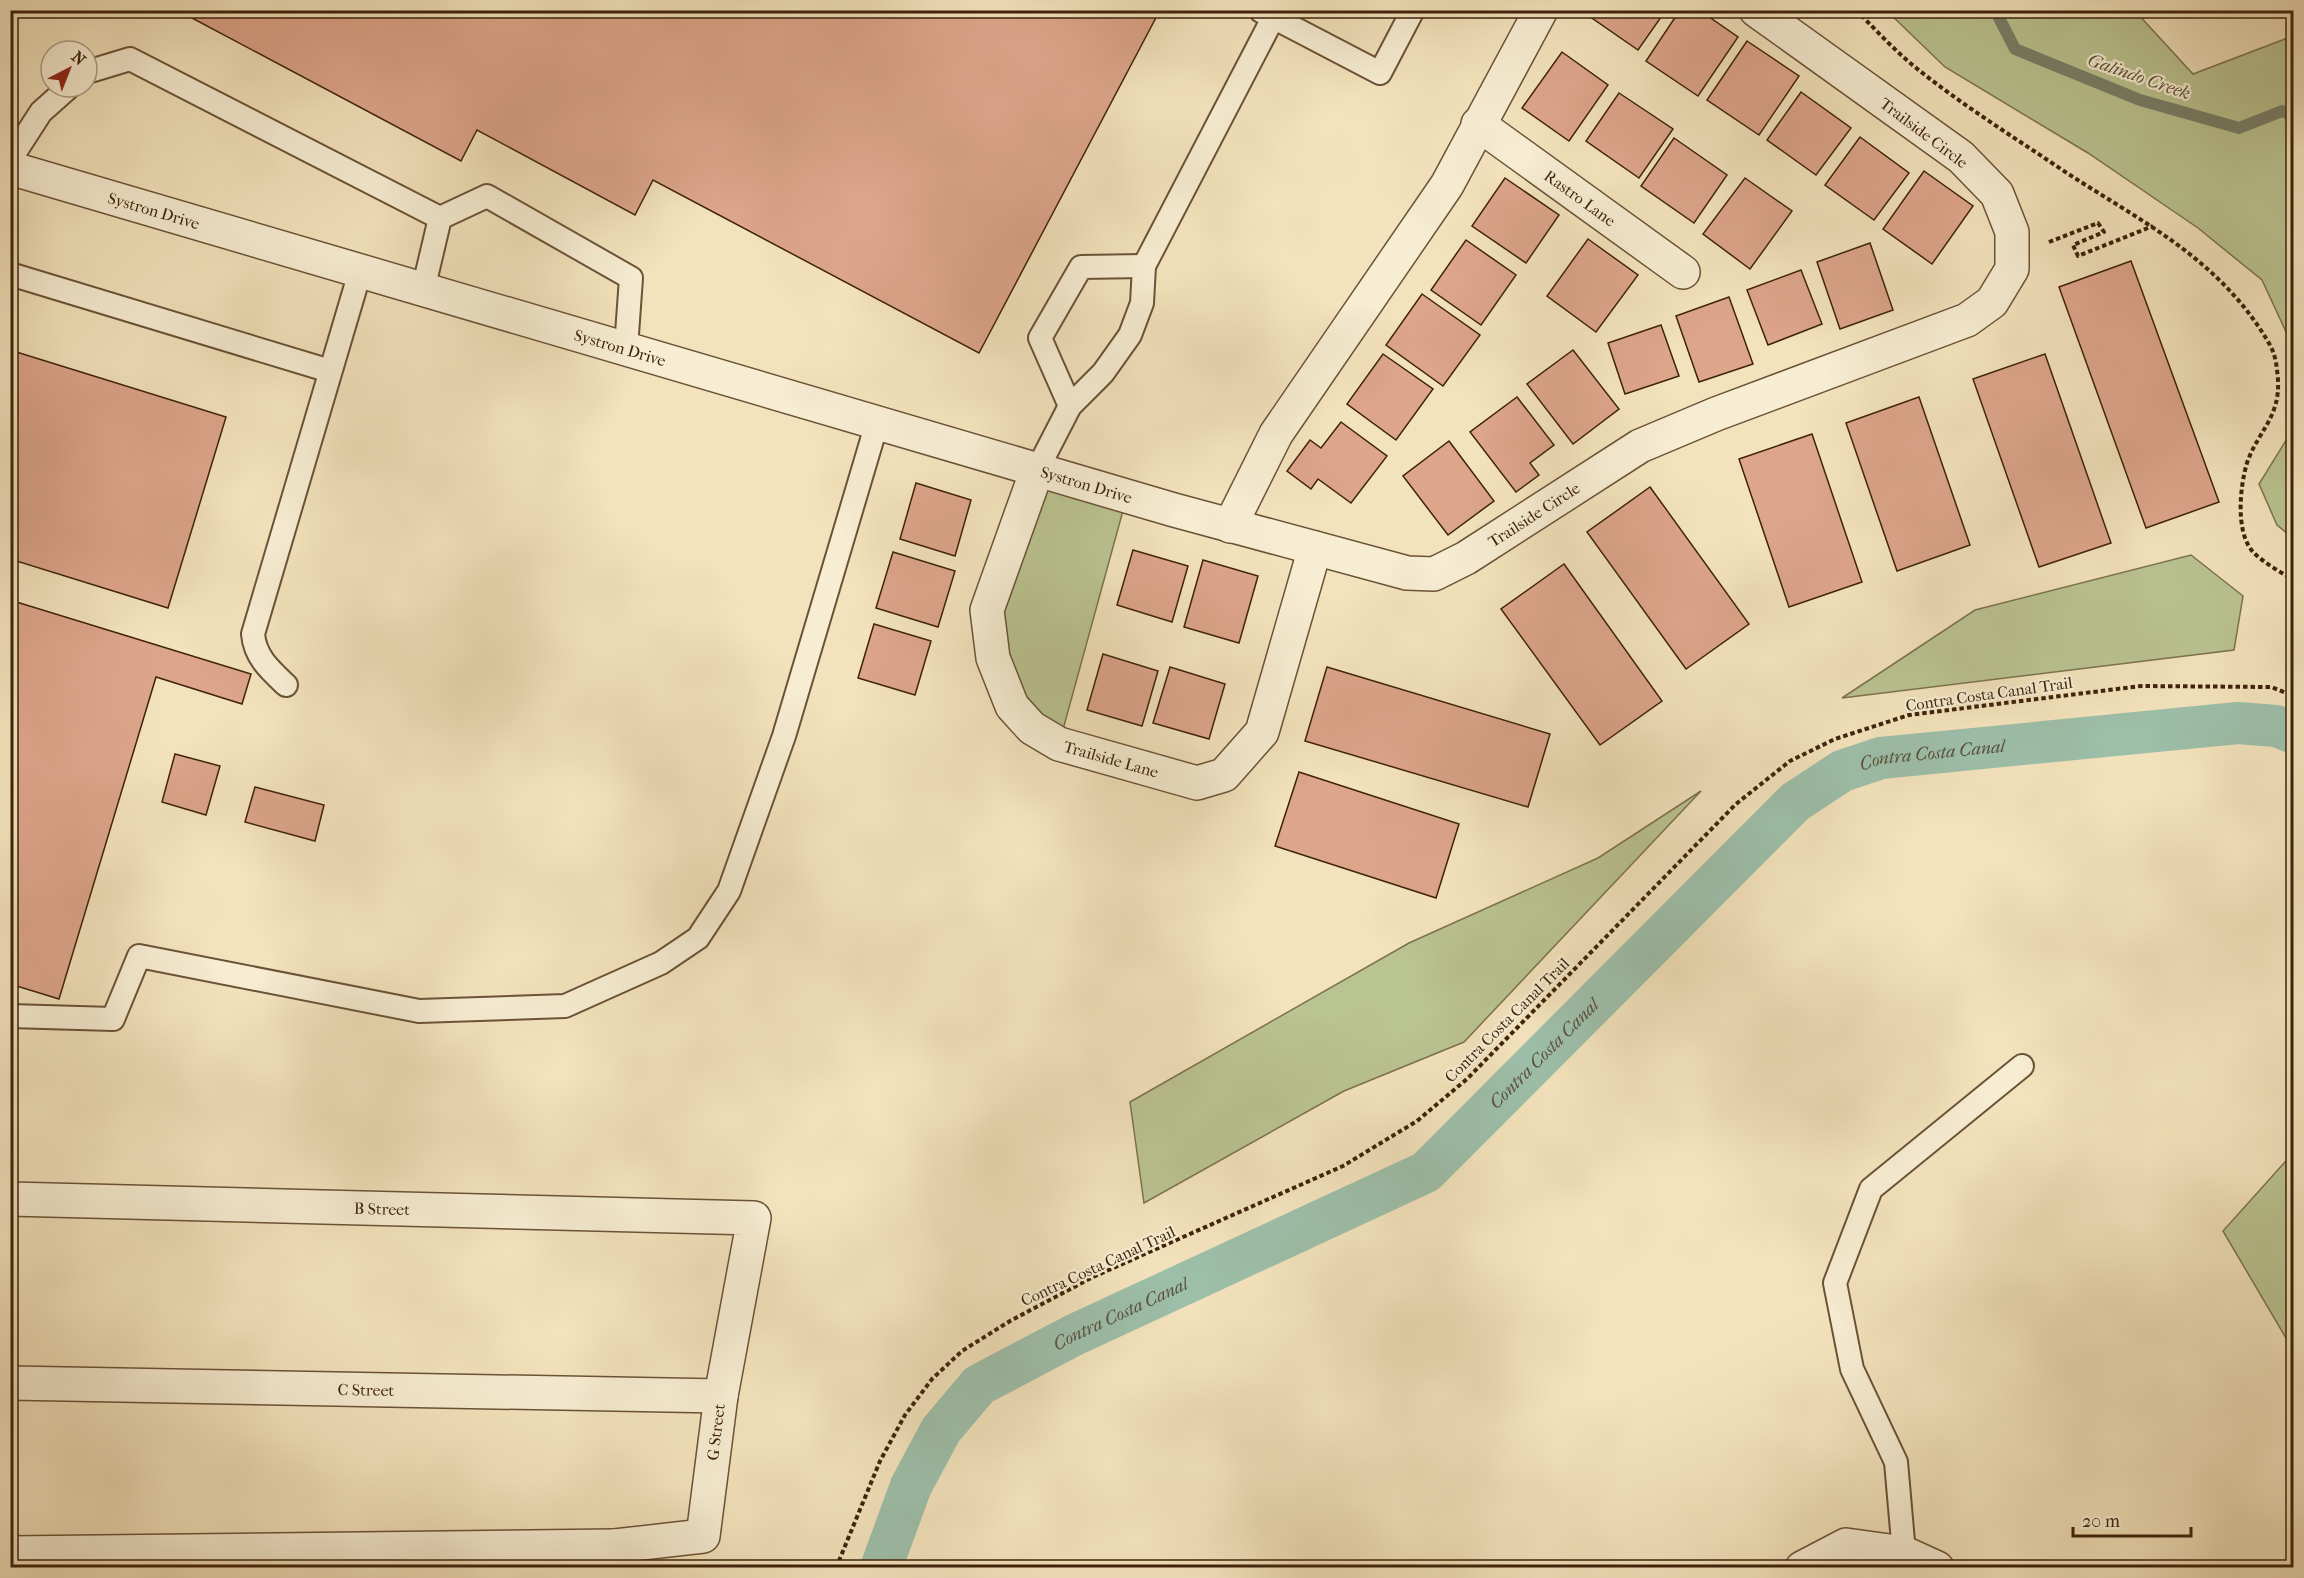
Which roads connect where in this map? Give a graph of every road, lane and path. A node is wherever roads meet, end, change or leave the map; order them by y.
1 (1413, 10) edge
2 (1541, 10) edge
3 (1756, 10) edge
4 (1856, 10) edge
5 (1266, 14) edge
6 (99, 68) edge
7 (56, 99) edge
8 (1478, 124) junction
9 (10, 160) edge
10 (10, 168) edge
11 (440, 218) junction
12 (2154, 226) junction
13 (2012, 256) junction
14 (1144, 266) junction
15 (360, 272) junction
16 (1683, 272) dead end
17 (10, 274) edge
18 (423, 290) junction
19 (626, 348) junction
20 (330, 371) junction
21 (1070, 406) junction
22 (877, 423) junction
23 (1037, 470) junction
24 (1230, 525) junction
25 (1315, 548) junction
26 (2294, 580) edge
27 (286, 685) dead end
28 (2294, 696) edge
29 (10, 1016) edge
30 (2022, 1066) dead end
31 (10, 1199) edge
32 (754, 1218) joint
33 (10, 1383) edge
34 (721, 1396) junction
35 (10, 1553) edge
36 (1904, 1553) junction
37 (611, 1557) edge
38 (321, 1558) edge
39 (836, 1568) edge
40 (1802, 1568) edge
41 (1937, 1568) edge

1 - 5 lane
2 - 8 street
3 - 13 street, Trailside Circle
4 - 12 path
5 - 14 lane
6 - 11 lane
7 - 9 lane
8 - 16 street, Rastro Lane
8 - 24 street
10 - 15 street, Systron Drive
11 - 18 lane
11 - 19 lane
12 - 13 path
12 - 26 path
13 - 25 street, Trailside Circle
14 - 21 lane
14 - 21 lane
15 - 18 street, Systron Drive
15 - 20 lane
17 - 20 lane
18 - 19 street, Systron Drive
19 - 22 street, Systron Drive
20 - 27 lane
21 - 23 lane
22 - 23 street, Systron Drive
22 - 29 lane
23 - 24 street, Systron Drive
23 - 25 street, Trailside Lane
24 - 25 street, Trailside Circle
28 - 39 path, Contra Costa Canal Trail
30 - 36 lane
31 - 32 street, B Street
32 - 34 street, G Street
33 - 34 street, C Street
34 - 37 street, G Street
35 - 38 street
36 - 40 street
36 - 41 street
37 - 38 street

